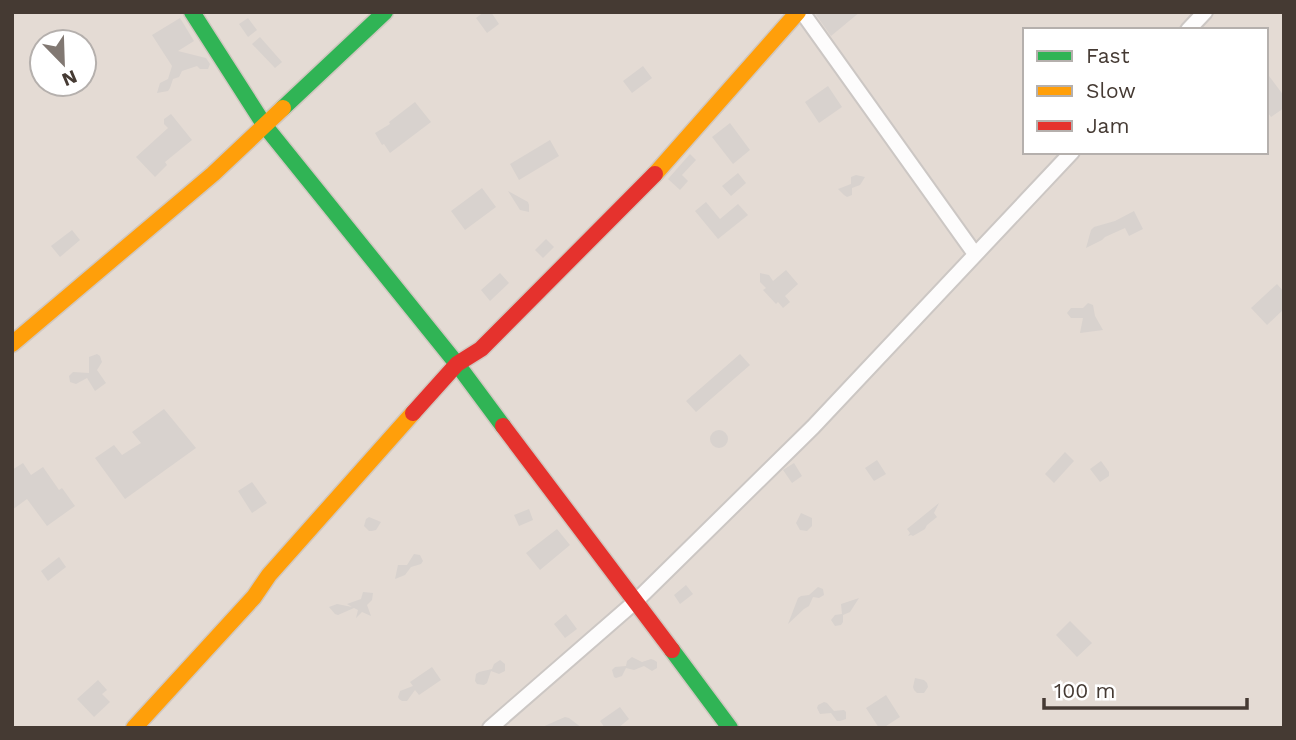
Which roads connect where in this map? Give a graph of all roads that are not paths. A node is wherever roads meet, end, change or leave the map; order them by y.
1 (192, 12) edge
2 (385, 12) edge
3 (800, 12) edge
4 (1205, 12) edge
5 (1190, 28) edge
6 (265, 126) junction
7 (1070, 154) edge
8 (975, 254) junction
9 (12, 344) edge
10 (457, 364) junction
11 (636, 601) junction
12 (134, 728) edge
13 (490, 728) edge
14 (730, 728) edge

1 - 6 street
2 - 6 street
3 - 8 street
3 - 10 street
4 - 5 street
6 - 9 street
6 - 10 street
7 - 8 street
8 - 11 street
10 - 11 street
10 - 12 street
11 - 13 street
11 - 14 street

